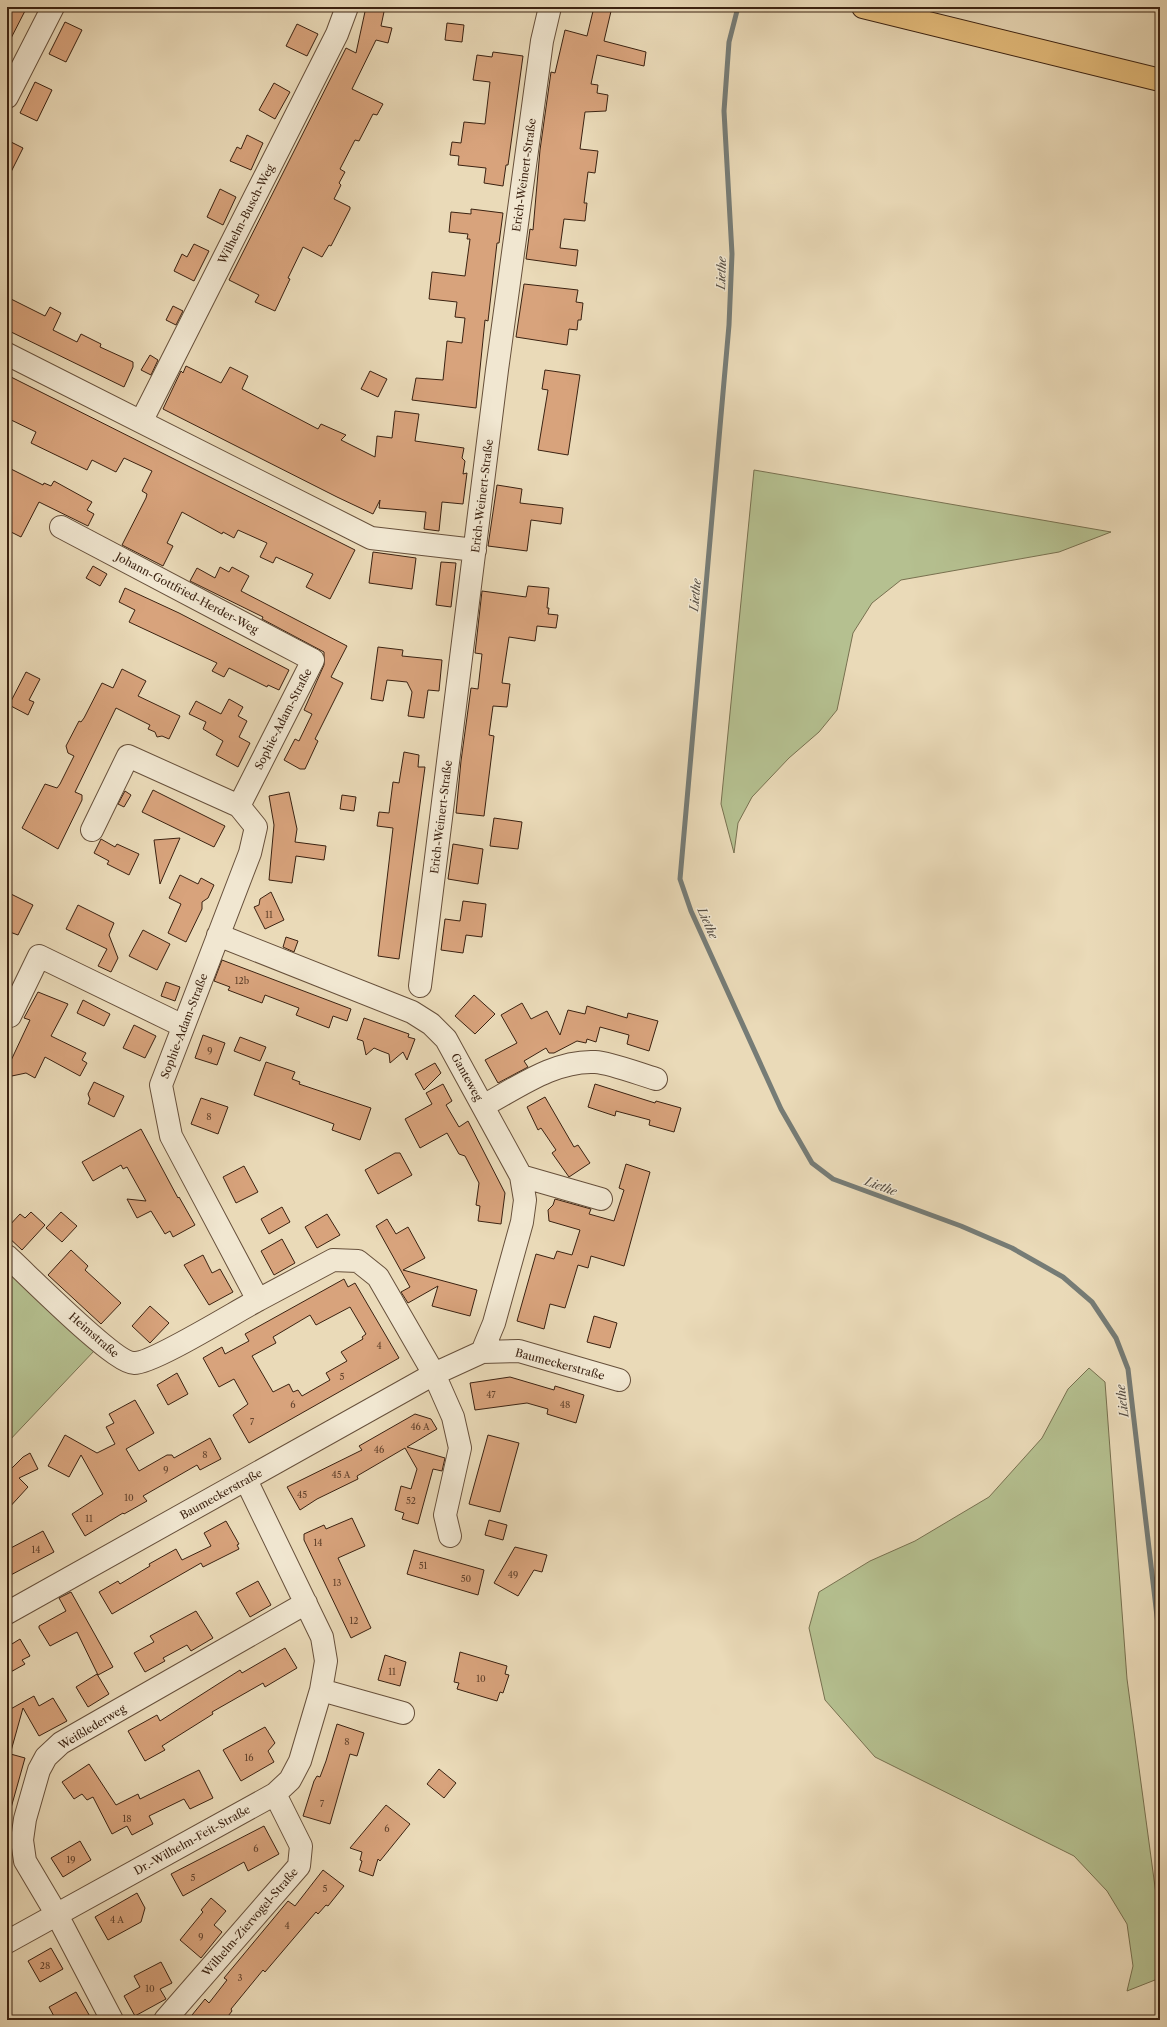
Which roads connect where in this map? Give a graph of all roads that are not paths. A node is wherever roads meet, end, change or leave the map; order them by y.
1 (53, 7) edge
2 (347, 7) edge
3 (550, 7) edge
4 (863, 7) edge
5 (1160, 80) edge
6 (7, 98) edge
7 (7, 354) edge
8 (142, 420) junction
9 (61, 527) dead end
10 (475, 550) junction
11 (313, 660) joint
12 (239, 806) junction
13 (92, 830) dead end
14 (218, 935) junction
15 (420, 986) dead end
16 (10, 1016) dead end
17 (183, 1026) junction
18 (656, 1079) dead end
19 (483, 1106) junction
20 (521, 1176) junction
21 (602, 1199) dead end
22 (7, 1256) edge
23 (258, 1300) junction
24 (482, 1352) junction
25 (434, 1374) junction
26 (619, 1380) dead end
27 (246, 1480) junction
28 (450, 1536) dead end
29 (306, 1603) junction
30 (7, 1613) edge
31 (321, 1690) junction
32 (403, 1713) dead end
33 (275, 1794) junction
34 (57, 1915) junction
35 (7, 1942) edge
36 (112, 2020) edge
37 (165, 2020) edge

1 - 6 street
2 - 8 street, Wilhelm-Busch-Weg
3 - 10 street, Erich-Weinert-Straße
4 - 5 main road
7 - 8 street
8 - 10 street
9 - 11 street, Johann-Gottfried-Herder-Weg
10 - 15 street, Erich-Weinert-Straße
11 - 12 street, Sophie-Adam-Straße
12 - 13 street
12 - 14 street, Sophie-Adam-Straße
14 - 17 street, Sophie-Adam-Straße
14 - 19 street, Ganteweg
16 - 17 street
17 - 23 street, Sophie-Adam-Straße
18 - 19 street
19 - 20 street, Ganteweg
20 - 21 street
20 - 24 street, Ganteweg
22 - 23 street, Heimstraße
23 - 25 street
24 - 25 street, Baumeckerstraße
24 - 26 street, Baumeckerstraße
25 - 27 street, Baumeckerstraße
25 - 28 street
27 - 29 street, Dr.-Wilhelm-Feit-Straße
27 - 30 street, Baumeckerstraße
29 - 31 street, Dr.-Wilhelm-Feit-Straße
29 - 34 street, Weißlederweg
31 - 32 street
31 - 33 street, Dr.-Wilhelm-Feit-Straße
33 - 34 street, Dr.-Wilhelm-Feit-Straße
33 - 37 street, Wilhelm-Ziervogel-Straße
34 - 35 street, Dr.-Wilhelm-Feit-Straße
34 - 36 street, Weißlederweg

